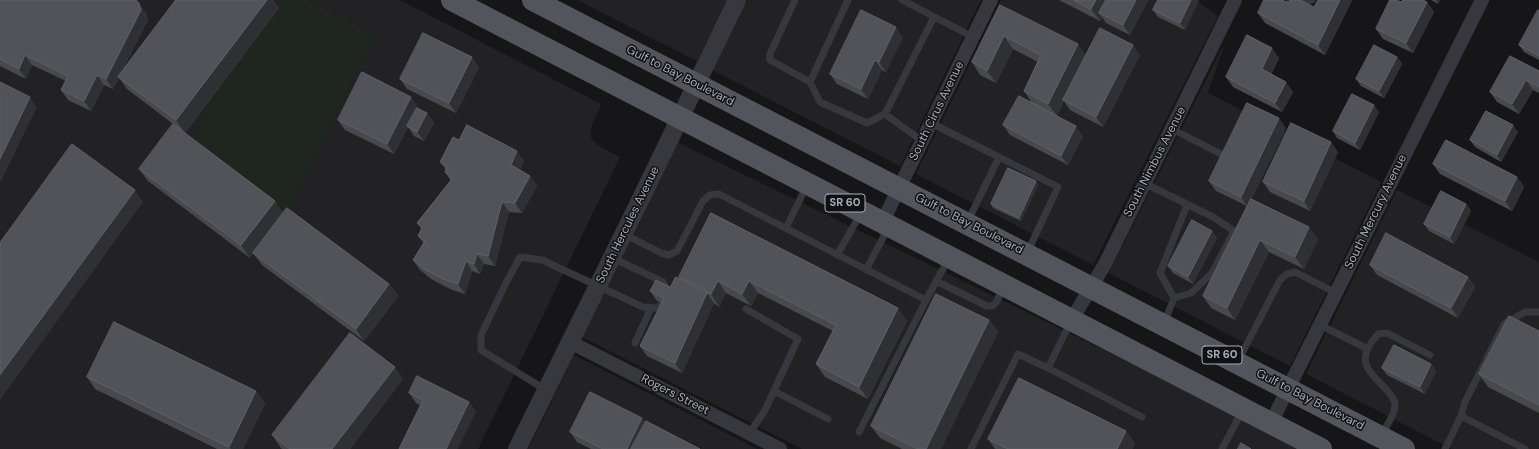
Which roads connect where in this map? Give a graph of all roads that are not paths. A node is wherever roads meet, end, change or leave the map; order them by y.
1 (533, 0) edge
2 (737, 0) edge
3 (795, 0) edge
4 (848, 0) edge
5 (902, 0) edge
6 (991, 0) edge
7 (1235, 0) edge
8 (1290, 0) edge
9 (1312, 0) edge
10 (1482, 0) edge
11 (459, 2) edge
12 (934, 17) junction
13 (973, 37) junction
14 (810, 82) junction
15 (695, 84) junction
16 (885, 114) junction
17 (679, 117) junction
18 (931, 123) junction
19 (1172, 129) junction
20 (922, 141) junction
21 (1221, 154) edge
22 (999, 157) junction
23 (1144, 183) junction
24 (808, 184) junction
25 (899, 188) junction
26 (1187, 205) junction
27 (861, 212) junction
28 (966, 223) junction
29 (885, 225) junction
30 (786, 228) junction
31 (624, 234) junction
32 (1026, 254) junction
33 (837, 255) junction
34 (612, 257) junction
35 (949, 258) junction
36 (866, 270) junction
37 (936, 281) junction
38 (598, 286) junction
39 (1004, 286) junction
40 (1090, 287) junction
41 (1336, 293) junction
42 (1174, 298) junction
43 (926, 300) junction
44 (651, 308) junction
45 (746, 309) dead end
46 (1539, 312) edge
47 (1071, 321) junction
48 (1163, 324) junction
49 (1320, 325) junction
50 (570, 342) junction
51 (636, 343) dead end
52 (1368, 349) junction
53 (1430, 355) dead end
54 (1237, 362) junction
55 (1048, 368) junction
56 (1288, 389) junction
57 (546, 390) junction
58 (774, 391) junction
59 (1243, 409) junction
60 (1461, 416) junction
61 (1142, 417) dead end
62 (828, 419) dead end
63 (1271, 423) junction
64 (859, 432) dead end
65 (749, 434) junction
66 (1381, 437) junction
67 (517, 449) edge
68 (780, 449) edge
69 (971, 449) edge
70 (1222, 449) edge
71 (1319, 449) edge
72 (1404, 449) edge
73 (1445, 449) edge
74 (1525, 449) edge

1 - 15 main road, Gulf to Bay Boulevard / SR 60
2 - 15 street, South Hercules Avenue
3 - 14 lane
4 - 14 lane
5 - 12 lane
6 - 13 street, South Cirus Avenue
7 - 19 street, South Nimbus Avenue
8 - 9 lane
10 - 41 street, South Mercury Avenue
11 - 17 main road, SR 60
12 - 13 lane
12 - 16 lane
13 - 18 street, South Cirus Avenue
14 - 16 lane
15 - 17 street, South Hercules Avenue
15 - 25 main road, Gulf to Bay Boulevard / SR 60
16 - 20 lane
17 - 24 main road, SR 60
17 - 31 street, South Hercules Avenue
18 - 20 street, South Cirus Avenue
18 - 22 lane
19 - 21 lane
19 - 23 street, South Nimbus Avenue
20 - 25 street, South Cirus Avenue
22 - 28 lane
22 - 32 lane
23 - 26 lane
23 - 40 street, South Nimbus Avenue
24 - 27 main road, SR 60
24 - 30 lane
25 - 28 main road, Gulf to Bay Boulevard / SR 60
25 - 29 street, South Cirus Avenue
26 - 42 lane
26 - 42 lane
27 - 29 main road, SR 60
27 - 33 lane
28 - 32 main road, Gulf to Bay Boulevard / SR 60
29 - 35 main road, SR 60
29 - 36 lane
30 - 31 lane
30 - 33 lane
31 - 34 street, South Hercules Avenue
32 - 40 main road, Gulf to Bay Boulevard / SR 60
33 - 36 lane
34 - 38 street, South Hercules Avenue
34 - 44 lane
35 - 37 lane
35 - 39 main road, SR 60
36 - 43 lane
37 - 39 lane
37 - 43 lane
38 - 44 lane
38 - 50 street, South Hercules Avenue
38 - 57 lane
39 - 47 main road, SR 60
40 - 47 street, South Nimbus Avenue
40 - 48 main road, Gulf to Bay Boulevard / SR 60
41 - 49 street, South Mercury Avenue
41 - 54 lane
42 - 48 lane
43 - 64 lane
44 - 51 lane
45 - 58 lane
46 - 60 lane
47 - 55 lane
47 - 59 main road, SR 60
48 - 54 main road, Gulf to Bay Boulevard / SR 60
49 - 52 lane
49 - 56 street, South Mercury Avenue
50 - 57 street, South Hercules Avenue
50 - 65 street, Rogers Street
52 - 53 lane
52 - 66 lane
54 - 56 main road, Gulf to Bay Boulevard / SR 60
55 - 61 lane
55 - 69 lane
56 - 63 street, South Mercury Avenue
56 - 66 main road, Gulf to Bay Boulevard / SR 60
57 - 67 street, South Hercules Avenue
58 - 62 lane
58 - 65 lane
59 - 63 main road, SR 60
59 - 70 lane
60 - 73 lane
60 - 74 lane
63 - 71 main road, SR 60
65 - 68 street, Rogers Street
66 - 72 main road, Gulf to Bay Boulevard / SR 60

